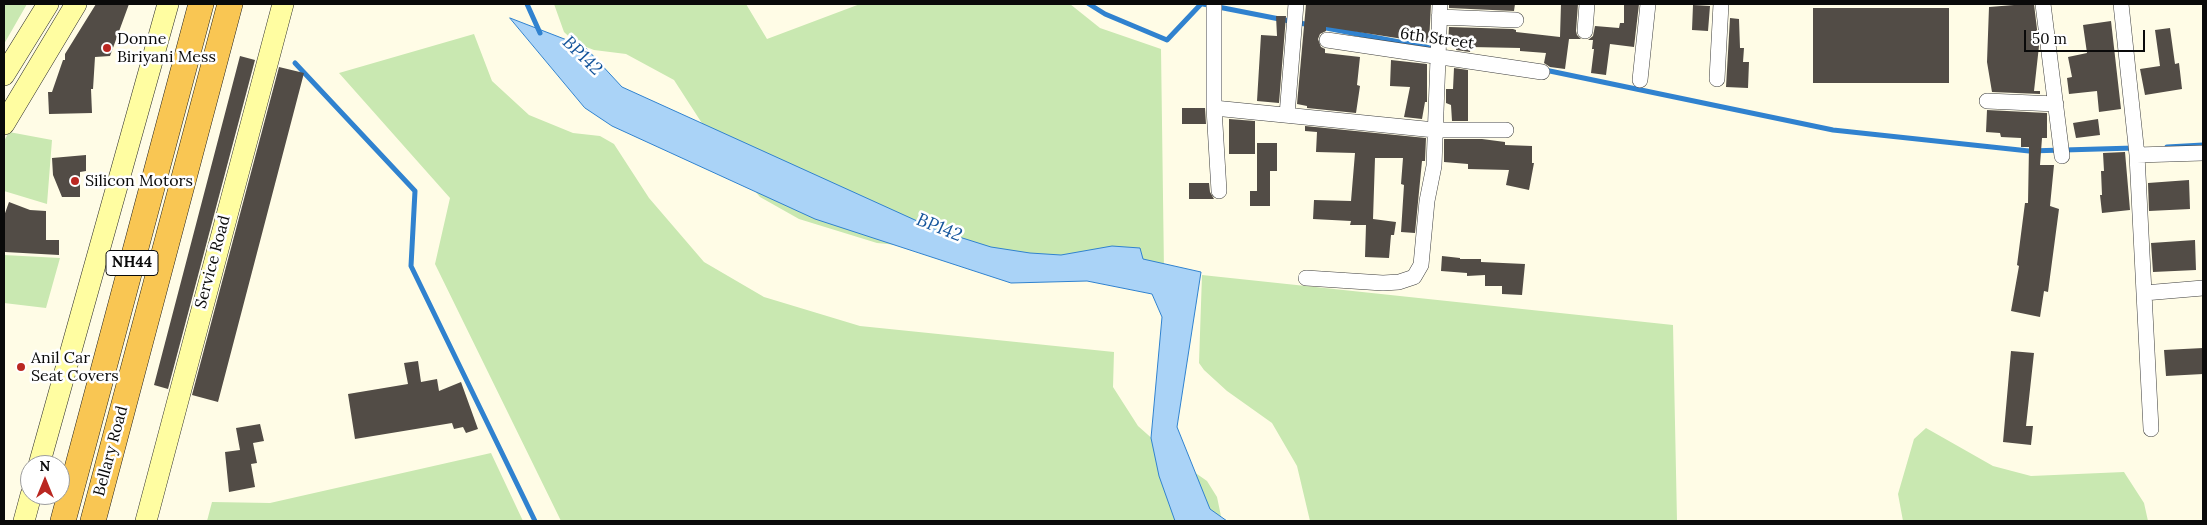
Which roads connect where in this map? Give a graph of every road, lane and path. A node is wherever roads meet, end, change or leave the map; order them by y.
1 (48, 4) edge
2 (76, 4) edge
3 (168, 4) edge
4 (201, 4) edge
5 (230, 4) edge
6 (283, 4) edge
7 (1214, 4) edge
8 (1296, 4) edge
9 (1587, 4) edge
10 (1648, 4) edge
11 (1720, 4) edge
12 (2043, 4) edge
13 (2120, 4) edge
14 (1440, 10) edge
15 (1516, 20) dead end
16 (1585, 32) dead end
17 (1327, 40) dead end
18 (1438, 57) junction
19 (1542, 72) dead end
20 (4, 75) edge
21 (1717, 79) dead end
22 (1640, 80) dead end
23 (1987, 101) dead end
24 (2056, 104) junction
25 (1214, 108) junction
26 (1286, 115) junction
27 (4, 124) edge
28 (1435, 130) junction
29 (1506, 130) dead end
30 (2136, 148) junction
31 (2203, 153) edge
32 (2062, 156) dead end
33 (1218, 191) dead end
34 (1306, 278) dead end
35 (2203, 288) edge
36 (2144, 293) junction
37 (2151, 429) dead end
38 (42, 455) edge
39 (28, 505) edge
40 (24, 521) edge
41 (62, 521) edge
42 (93, 521) edge
43 (146, 521) edge

1 - 20 main road
2 - 27 main road
3 - 38 main road
4 - 41 highway, Bellary Road / NH44
5 - 42 highway, Bellary Road / NH44
6 - 43 main road, Service Road
7 - 25 street
8 - 26 street
9 - 16 street
10 - 22 street
11 - 21 street
12 - 24 street
13 - 30 street
14 - 15 street
14 - 18 street
17 - 18 street, 6th Street
18 - 19 street, 6th Street
18 - 28 street
23 - 24 street
24 - 32 street
25 - 26 street
25 - 33 street
26 - 28 street
28 - 29 street
28 - 34 street
30 - 31 street
30 - 36 street
35 - 36 street
36 - 37 street
39 - 40 main road

